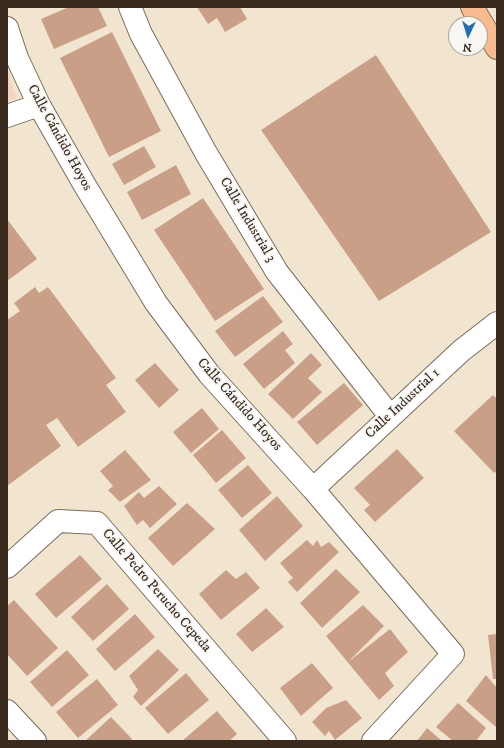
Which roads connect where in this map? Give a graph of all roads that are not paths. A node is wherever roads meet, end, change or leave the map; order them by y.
1 (130, 7) edge
2 (472, 7) edge
3 (7, 28) edge
4 (497, 48) edge
5 (12, 60) edge
6 (39, 105) junction
7 (7, 116) edge
8 (497, 323) edge
9 (390, 416) junction
10 (313, 489) junction
11 (7, 567) edge
12 (7, 711) edge
13 (35, 741) edge
14 (285, 741) edge
15 (373, 741) edge

1 - 9 street, Calle Industrial 3
2 - 4 main road
3 - 5 street, Calle Cándido Hoyos
5 - 6 street, Calle Cándido Hoyos
6 - 7 street
6 - 10 street, Calle Cándido Hoyos
8 - 9 street, Calle Industrial 1
9 - 10 street, Calle Industrial 1
10 - 15 street, Calle Cándido Hoyos
11 - 14 street, Calle Pedro Perucho Cepeda
12 - 13 street

